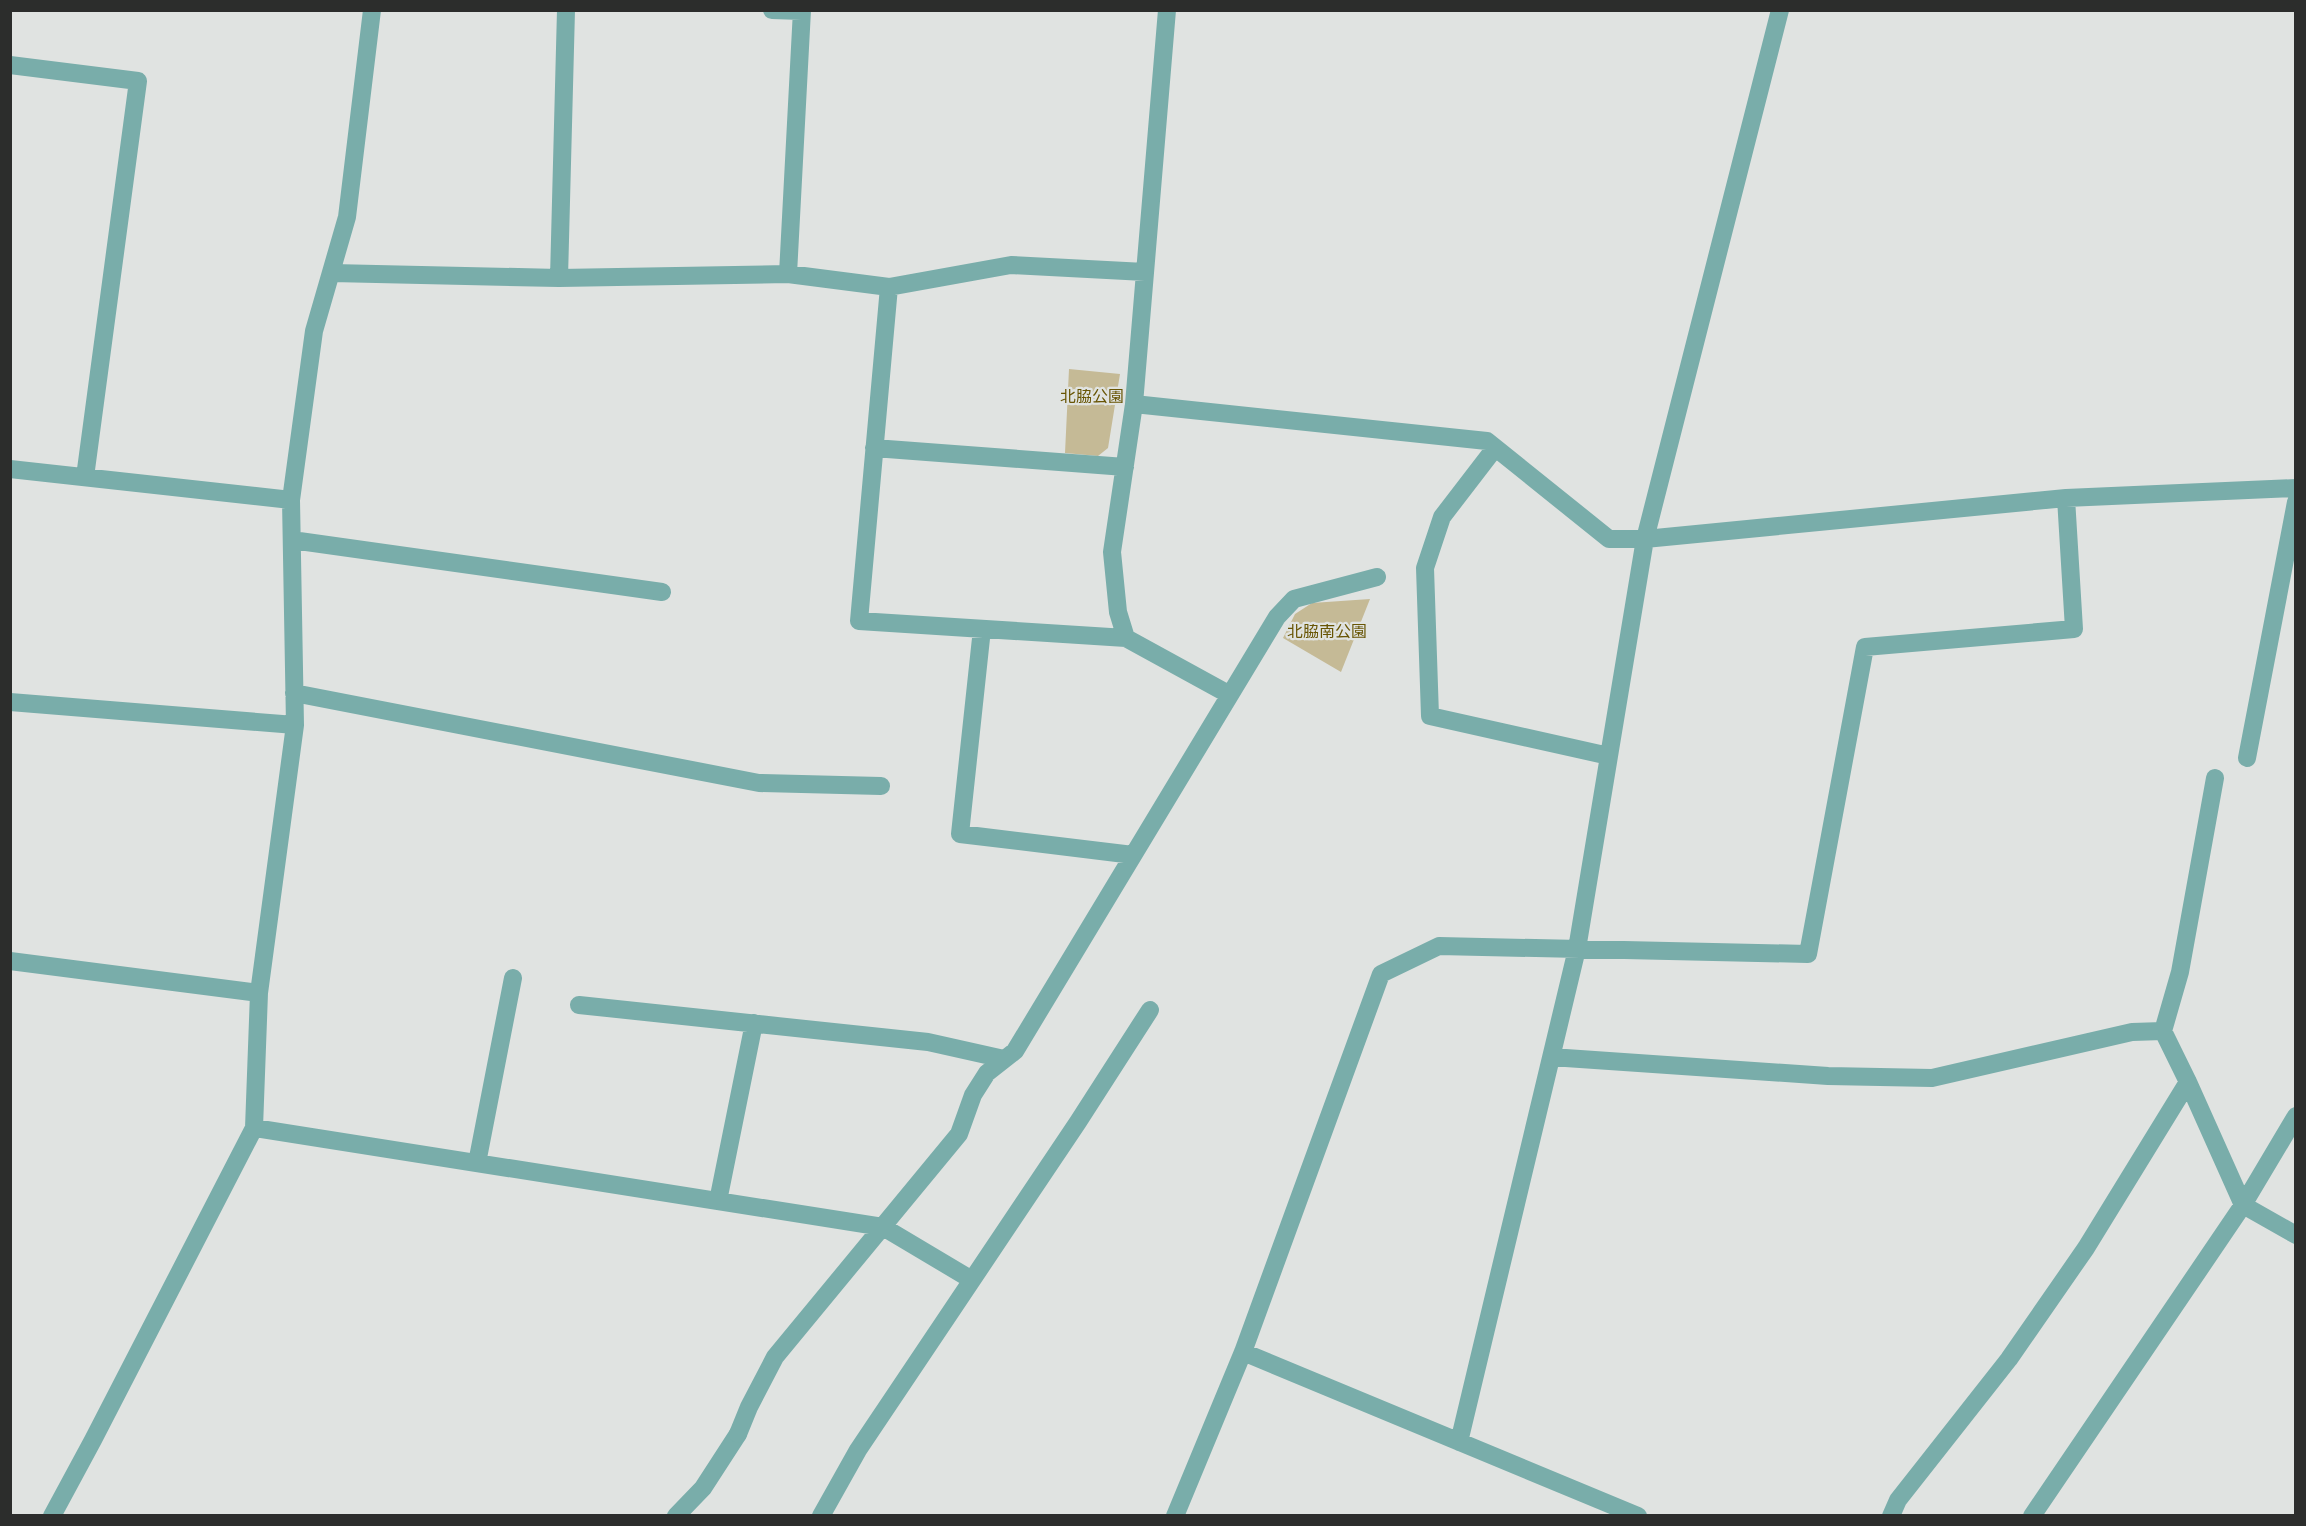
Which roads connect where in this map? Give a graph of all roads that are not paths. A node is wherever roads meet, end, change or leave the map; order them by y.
1 (372, 10) edge
2 (566, 10) edge
3 (772, 10) edge
4 (1167, 10) edge
5 (1780, 10) edge
6 (802, 11) edge
7 (10, 65) edge
8 (1145, 272) junction
9 (332, 273) junction
10 (788, 274) junction
11 (559, 278) junction
12 (889, 287) junction
13 (1134, 404) junction
14 (874, 448) junction
15 (1495, 448) junction
16 (1125, 467) junction
17 (10, 469) edge
18 (85, 477) junction
19 (2295, 488) edge
20 (2066, 498) junction
21 (291, 500) junction
22 (2295, 502) edge
23 (1645, 539) junction
24 (292, 540) junction
25 (1377, 577) dead end
26 (662, 592) dead end
27 (982, 629) junction
28 (1126, 638) junction
29 (294, 693) junction
30 (1230, 694) junction
31 (10, 702) edge
32 (295, 725) junction
33 (1609, 756) junction
34 (2247, 758) dead end
35 (2215, 778) dead end
36 (881, 786) dead end
37 (1133, 855) junction
38 (1576, 950) junction
39 (10, 961) edge
40 (513, 978) dead end
41 (259, 993) junction
42 (579, 1005) dead end
43 (1150, 1010) dead end
44 (754, 1023) junction
45 (2163, 1031) junction
46 (1551, 1057) junction
47 (1004, 1059) junction
48 (2188, 1082) junction
49 (2295, 1116) edge
50 (254, 1128) junction
51 (477, 1163) junction
52 (718, 1201) junction
53 (2243, 1205) junction
54 (883, 1227) junction
55 (2295, 1235) edge
56 (972, 1280) junction
57 (1243, 1352) junction
58 (1459, 1442) junction
59 (52, 1515) edge
60 (676, 1515) edge
61 (821, 1515) edge
62 (1175, 1515) edge
63 (1638, 1515) edge
64 (1891, 1515) edge
65 (2032, 1515) edge

1 - 9 street
2 - 11 street
3 - 6 street
4 - 8 street
5 - 23 street
6 - 10 street
7 - 18 street
8 - 12 street
8 - 13 street
9 - 11 street
9 - 21 street
10 - 11 street
10 - 12 street
12 - 14 street
13 - 15 street
13 - 16 street
14 - 16 street
14 - 27 street
15 - 23 street
15 - 33 street
16 - 28 street
17 - 18 street
18 - 21 street
19 - 20 street
20 - 23 street
20 - 38 street
21 - 24 street
22 - 34 street
23 - 33 street
24 - 26 street
24 - 29 street
25 - 30 street
27 - 28 street
27 - 37 street
28 - 30 street
29 - 32 street
29 - 36 street
30 - 37 street
31 - 32 street
32 - 41 street
33 - 38 street
35 - 45 street
37 - 47 street
38 - 46 street
38 - 57 street
39 - 41 street
40 - 51 street
41 - 50 street
42 - 44 street
43 - 56 street
44 - 47 street
44 - 52 street
45 - 46 street
45 - 48 street
46 - 58 street
47 - 54 street
48 - 53 street
48 - 64 street
49 - 53 street
50 - 51 street
50 - 59 street
51 - 52 street
52 - 54 street
53 - 55 street
53 - 65 street
54 - 56 street
54 - 60 street
56 - 61 street
57 - 58 street
57 - 62 street
58 - 63 street

